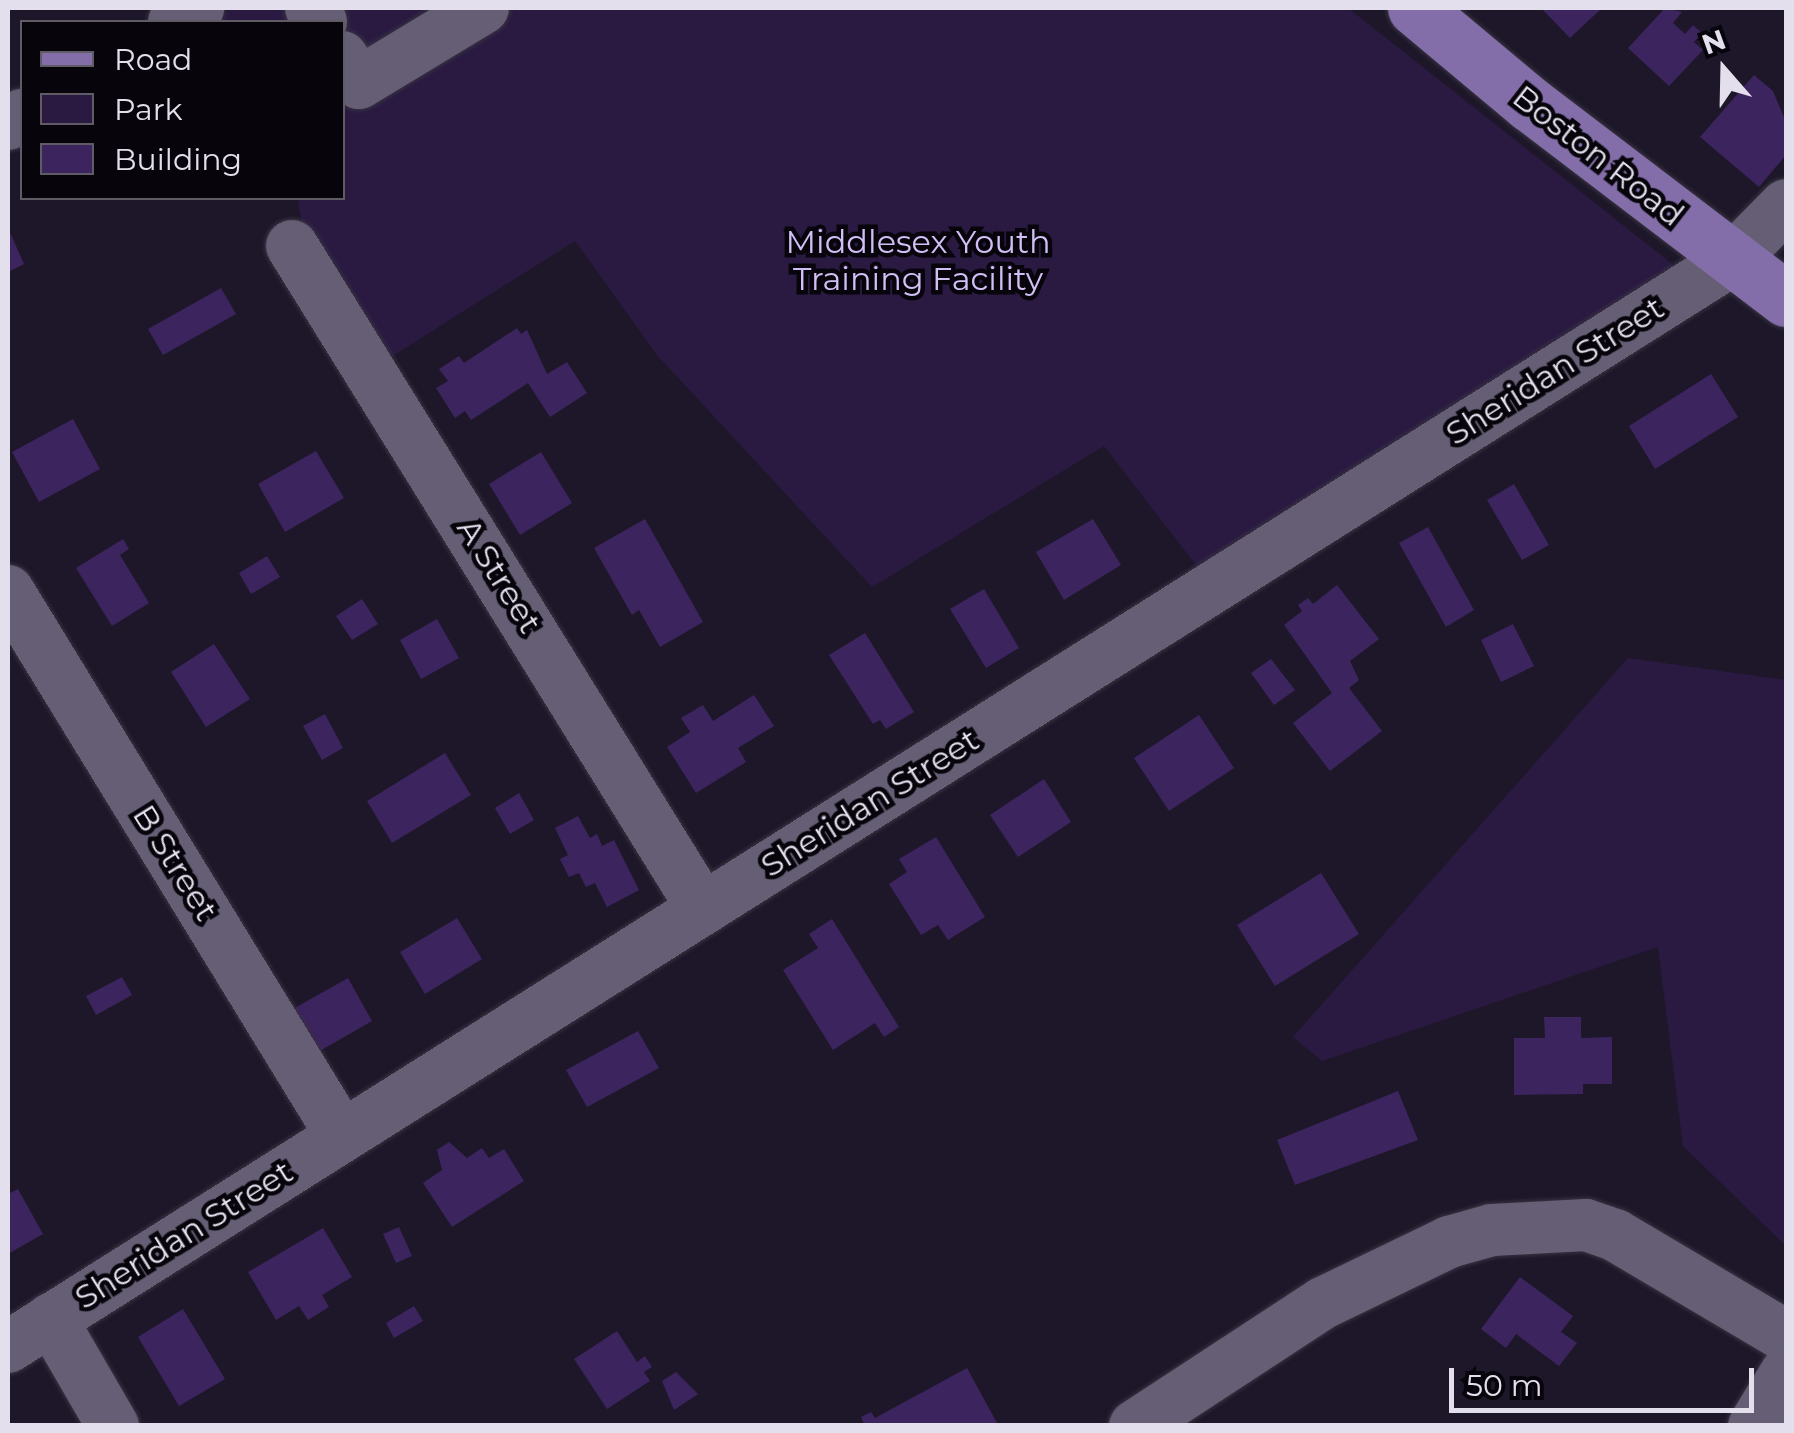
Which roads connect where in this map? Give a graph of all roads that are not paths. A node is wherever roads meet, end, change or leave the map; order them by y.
1 (482, 8) edge
2 (1416, 8) edge
3 (345, 62) edge
4 (1786, 204) edge
5 (292, 246) dead end
6 (1732, 260) junction
7 (1786, 299) edge
8 (8, 591) edge
9 (703, 908) junction
10 (342, 1136) junction
11 (51, 1319) junction
12 (1786, 1336) edge
13 (8, 1347) edge
14 (1786, 1373) edge
15 (113, 1426) edge
16 (1135, 1426) edge
17 (1754, 1426) edge

1 - 3 street
2 - 6 main road, Boston Road
4 - 6 street, Sheridan Street
5 - 9 street, A Street
6 - 7 main road, Boston Road
6 - 9 street, Sheridan Street
8 - 10 street, B Street
9 - 10 street, Sheridan Street
10 - 11 street, Sheridan Street
11 - 13 street, Sheridan Street
11 - 15 street
12 - 16 street
14 - 17 street

